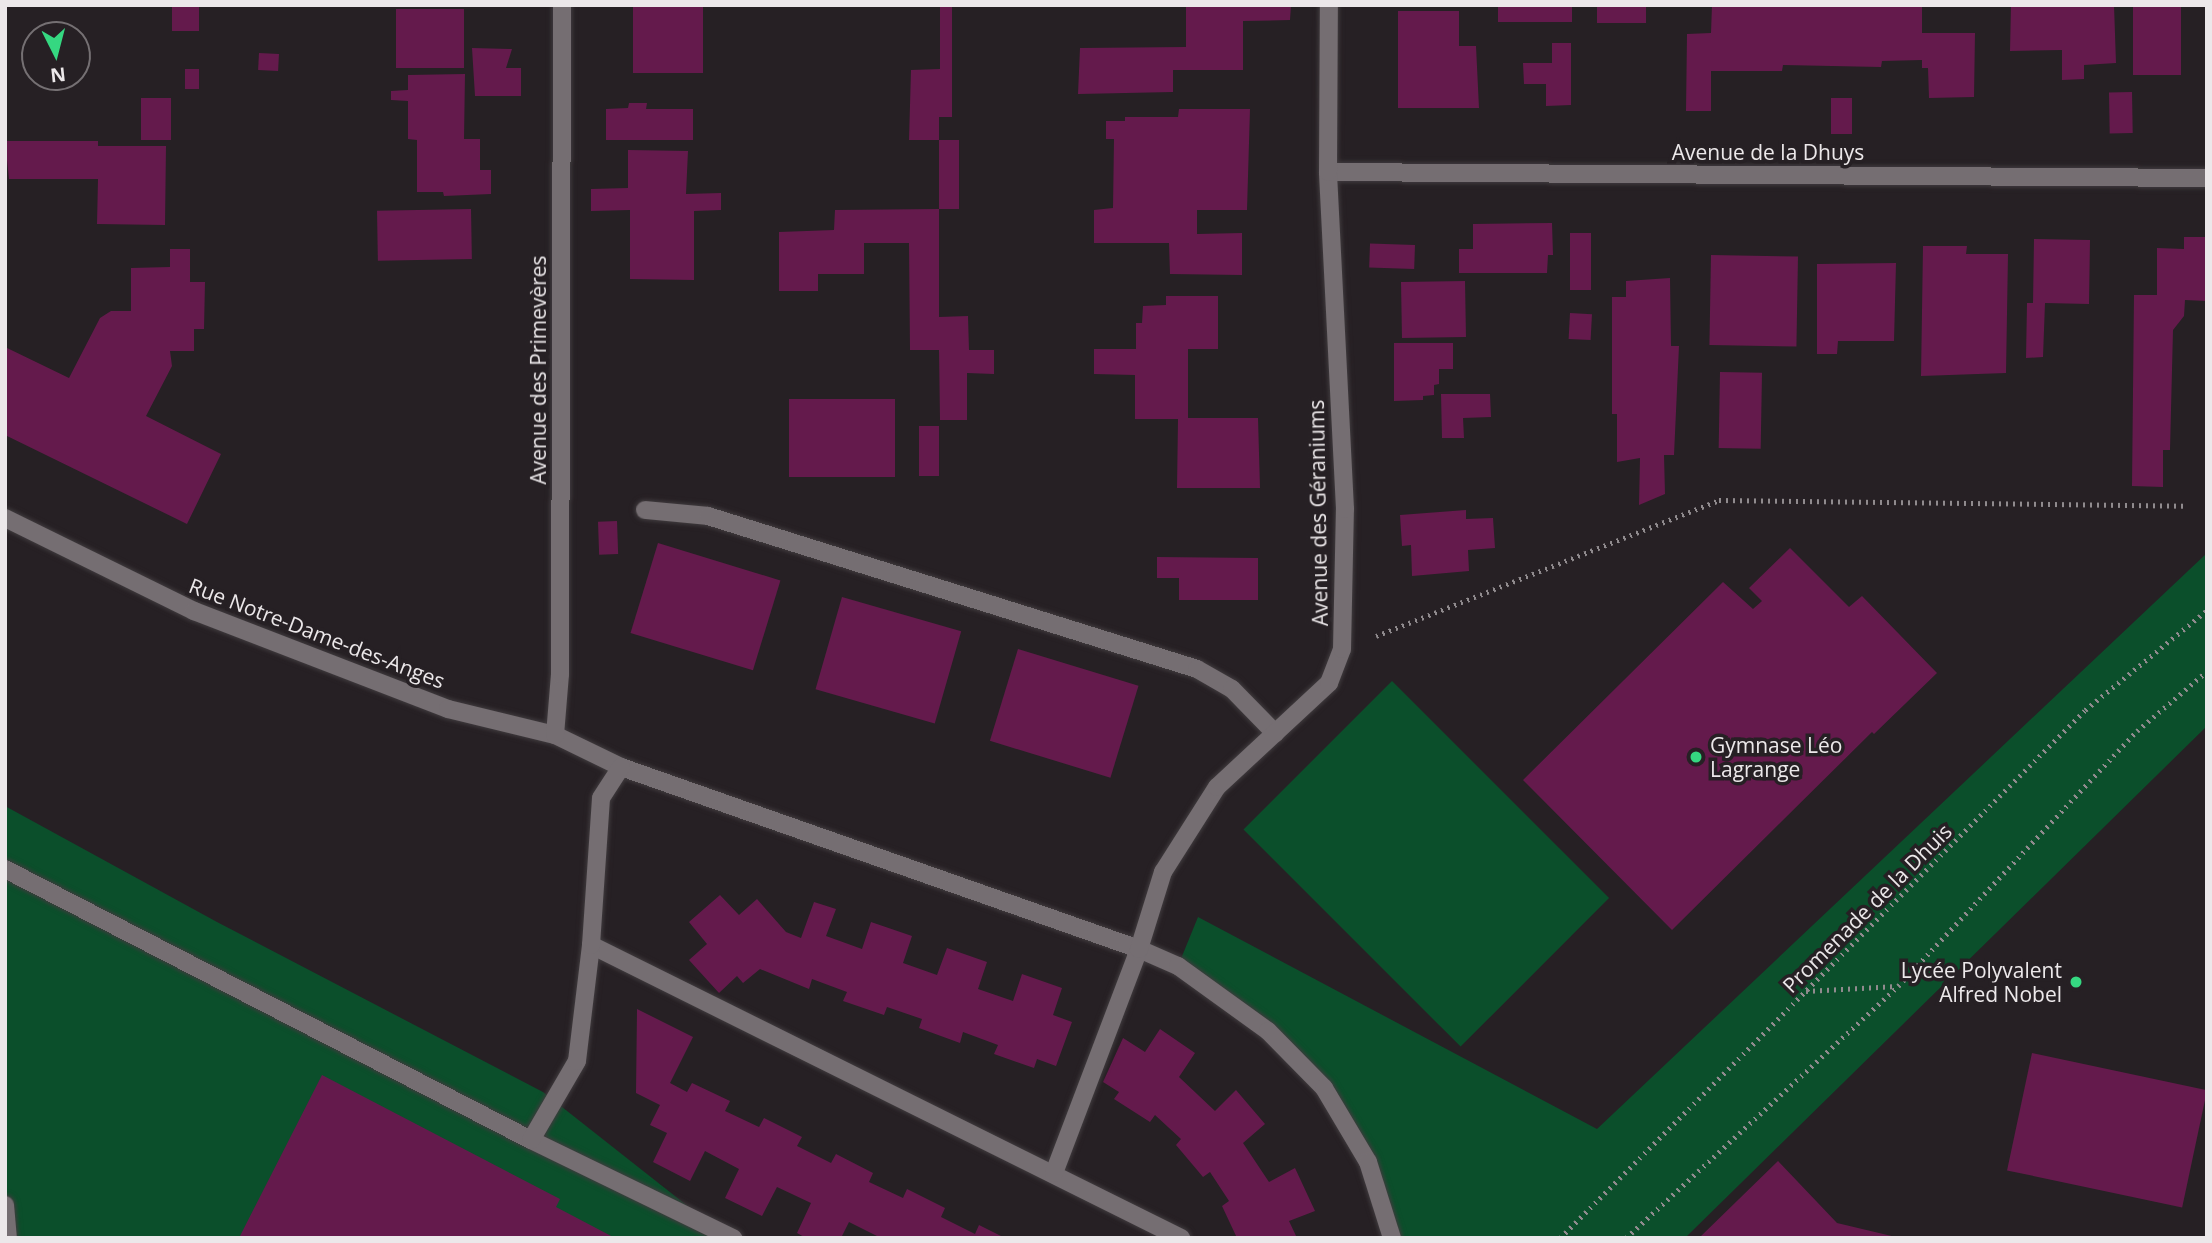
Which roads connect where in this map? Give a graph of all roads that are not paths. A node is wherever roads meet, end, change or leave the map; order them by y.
1 (562, 5) edge
2 (1329, 5) edge
3 (1328, 172) junction
4 (2207, 178) edge
5 (645, 510) dead end
6 (5, 518) edge
7 (1275, 733) junction
8 (555, 735) junction
9 (621, 767) junction
10 (5, 869) edge
11 (591, 945) junction
12 (1139, 949) junction
13 (531, 1140) junction
14 (1054, 1173) junction
15 (5, 1205) edge
16 (8, 1238) edge
17 (733, 1238) edge
18 (1181, 1238) edge
19 (1392, 1238) edge

1 - 8 street, Avenue des Primevères
2 - 3 street, Avenue des Géraniums
3 - 4 street, Avenue de la Dhuys
3 - 7 street, Avenue des Géraniums
5 - 7 street
6 - 8 street, Rue Notre-Dame-des-Anges
7 - 12 street, Avenue des Géraniums
8 - 9 street, Rue Notre-Dame-des-Anges
9 - 11 street
9 - 12 street, Rue Notre-Dame-des-Anges
10 - 13 street
11 - 13 street
11 - 14 street
12 - 14 street, Avenue des Géraniums
12 - 19 street, Rue Notre-Dame-des-Anges
13 - 17 street
14 - 18 street
15 - 16 street

